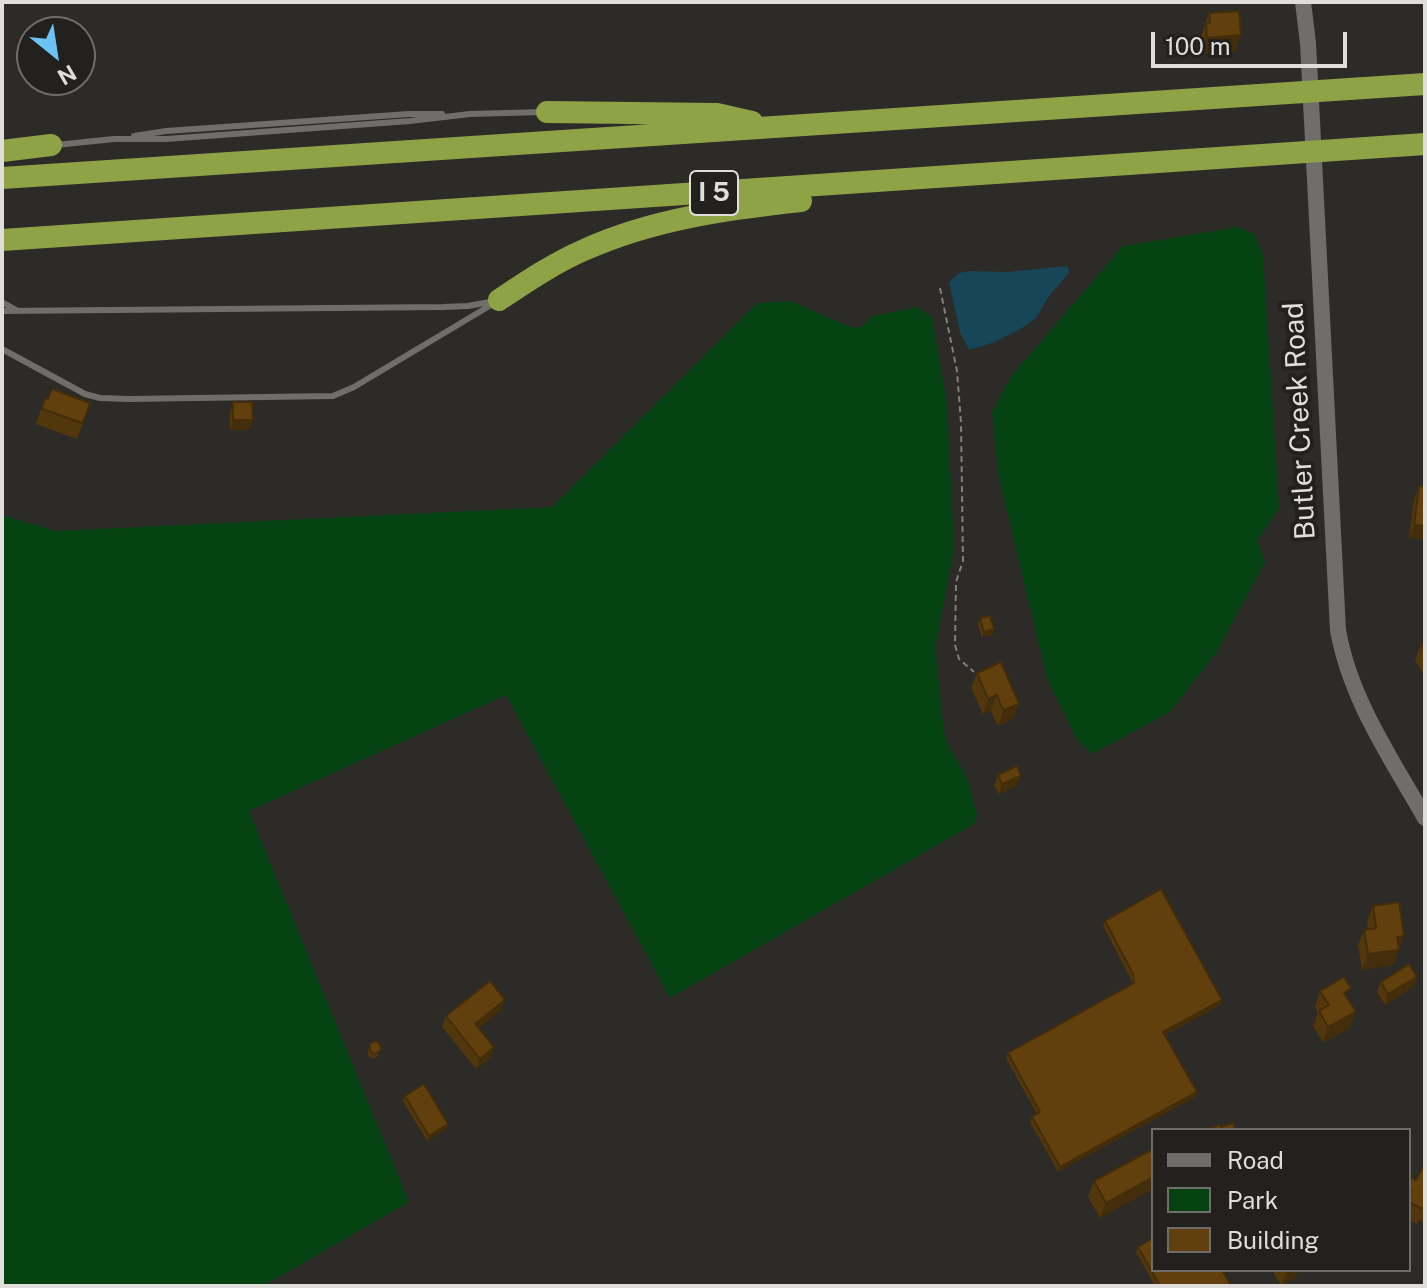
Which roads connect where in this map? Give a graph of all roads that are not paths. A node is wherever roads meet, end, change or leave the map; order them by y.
1 (1303, 2) edge
2 (1425, 84) edge
3 (547, 112) joint
4 (776, 127) junction
5 (1425, 144) edge
6 (51, 145) joint
7 (2, 151) edge
8 (1147, 164) junction
9 (2, 178) edge
10 (2, 240) edge
11 (499, 300) junction
12 (2, 308) edge
13 (2, 349) edge
14 (1425, 818) edge

1 - 14 street, Butler Creek Road
2 - 4 highway, I 5
3 - 4 highway
3 - 6 lane
4 - 9 highway, I 5
5 - 8 highway, I 5
6 - 7 highway
8 - 10 highway, I 5
8 - 11 highway
11 - 12 lane
11 - 13 lane

